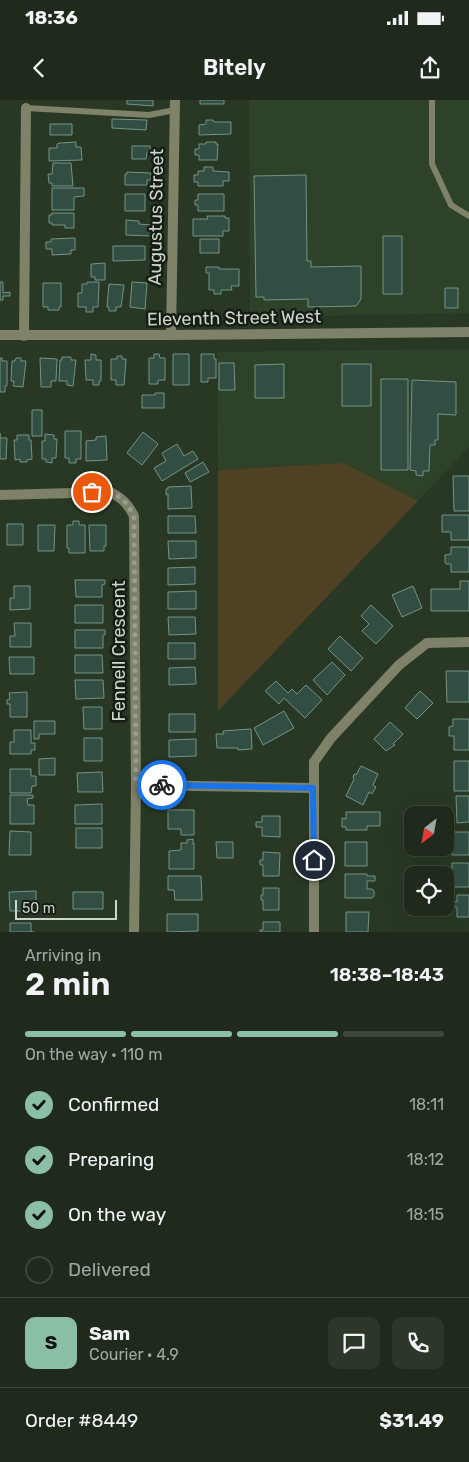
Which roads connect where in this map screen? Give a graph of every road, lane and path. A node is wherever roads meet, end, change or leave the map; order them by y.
1 (432, 100) edge
2 (175, 105) edge
3 (26, 108) joint
4 (469, 216) edge
5 (469, 332) edge
6 (0, 335) edge
7 (24, 336) junction
8 (171, 336) junction
9 (0, 495) edge
10 (469, 642) edge
11 (136, 785) junction
12 (313, 788) junction
13 (134, 932) edge
14 (314, 932) edge

1 - 4 lane
2 - 3 lane
2 - 8 street, Augustus Street
3 - 7 street
5 - 8 street, Eleventh Street West
6 - 7 street, Eleventh Street West
7 - 8 street, Eleventh Street West
9 - 11 street, Fennell Crescent
10 - 12 street
11 - 12 street
11 - 13 street, Fennell Crescent
12 - 14 street

